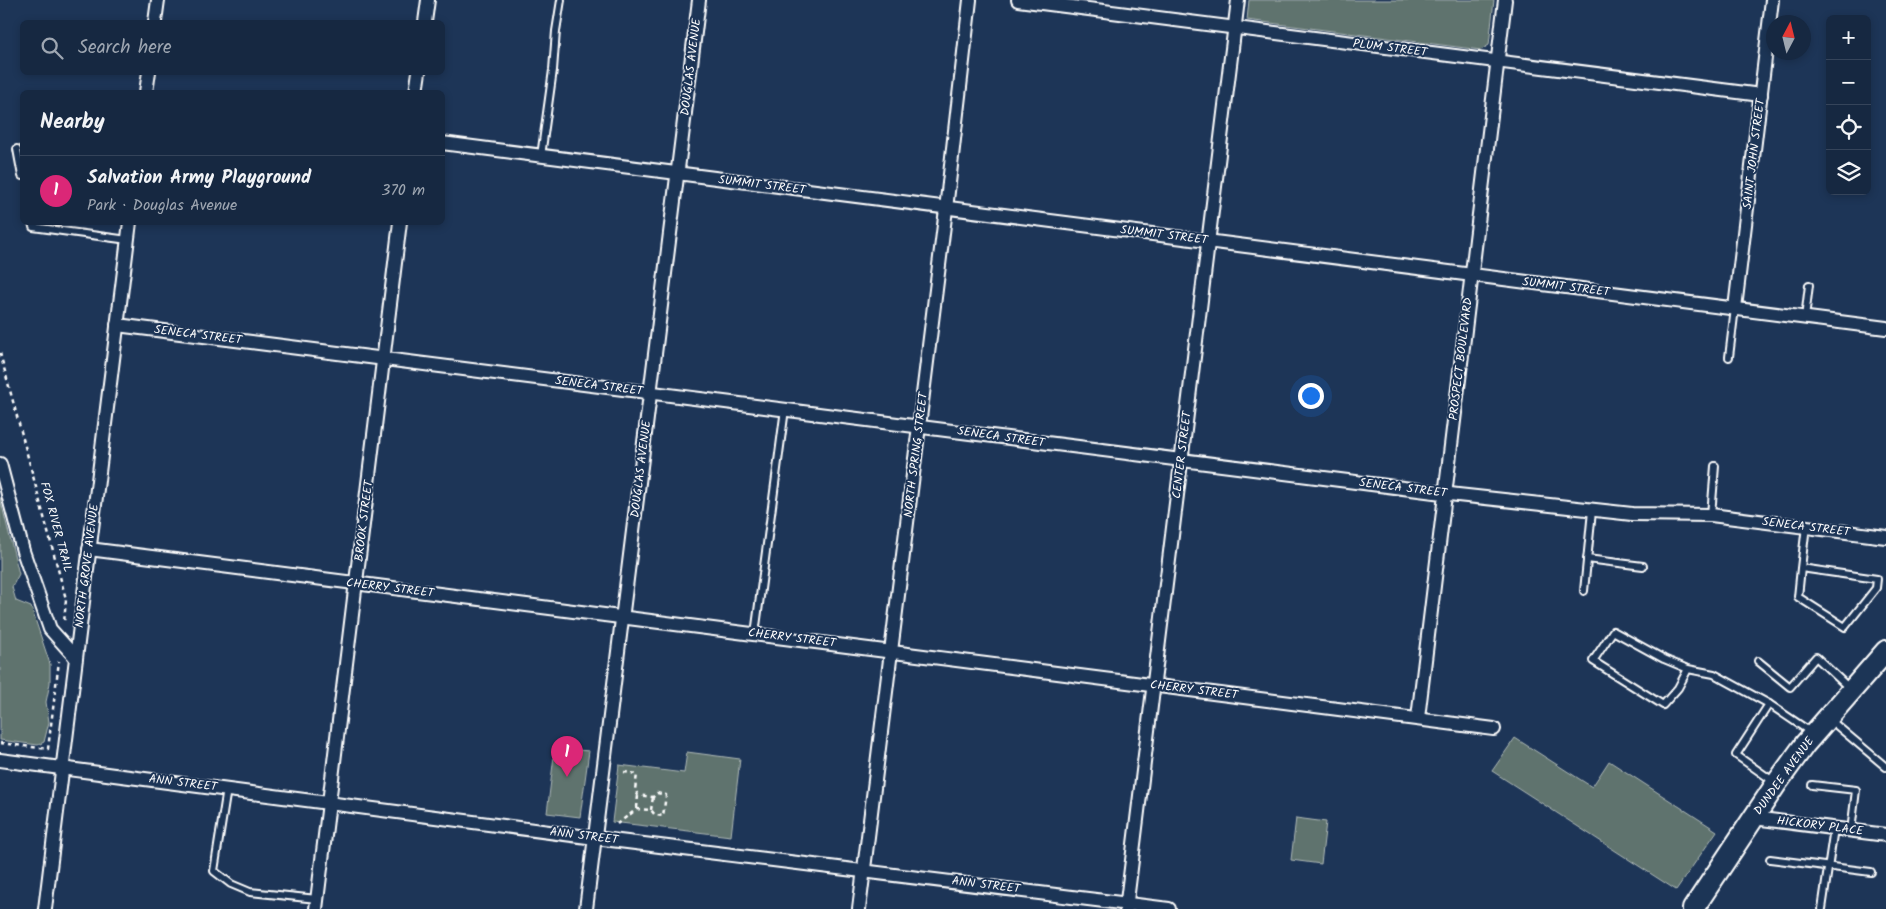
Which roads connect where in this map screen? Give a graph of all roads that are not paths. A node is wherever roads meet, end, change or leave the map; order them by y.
1 (158, 0) edge
2 (428, 0) edge
3 (561, 0) edge
4 (699, 0) edge
5 (970, 0) edge
6 (1018, 0) edge
7 (1238, 0) edge
8 (1505, 0) edge
9 (1772, 0) edge
10 (155, 20) edge
11 (425, 20) edge
12 (1235, 28) junction
13 (1498, 62) junction
14 (149, 75) edge
15 (419, 75) edge
16 (146, 90) edge
17 (416, 90) edge
18 (1761, 95) junction
19 (445, 143) edge
20 (17, 150) dead end
21 (540, 156) junction
22 (20, 166) edge
23 (678, 174) junction
24 (946, 209) junction
25 (33, 225) edge
26 (130, 225) edge
27 (400, 225) edge
28 (128, 240) junction
29 (1208, 241) junction
30 (1472, 274) junction
31 (1809, 286) dead end
32 (1735, 308) junction
33 (1805, 318) junction
34 (117, 325) junction
35 (1886, 328) edge
36 (1729, 357) dead end
37 (384, 359) junction
38 (650, 393) junction
39 (785, 409) junction
40 (919, 426) junction
41 (1181, 461) junction
42 (0, 464) edge
43 (1715, 466) dead end
44 (1445, 494) junction
45 (1592, 511) junction
46 (1711, 514) junction
47 (1806, 526) junction
48 (1886, 537) edge
49 (90, 549) junction
50 (1587, 559) junction
51 (1643, 566) dead end
52 (1801, 568) junction
53 (356, 584) junction
54 (1584, 591) dead end
55 (623, 617) junction
56 (755, 634) junction
57 (892, 651) junction
58 (1886, 651) edge
59 (76, 658) junction
60 (1758, 661) dead end
61 (1688, 669) junction
62 (1154, 685) junction
63 (1852, 691) junction
64 (1769, 704) junction
65 (1418, 718) junction
66 (1828, 718) junction
67 (1494, 729) dead end
68 (1814, 734) junction
69 (0, 760) edge
70 (1886, 767) edge
71 (62, 768) junction
72 (1776, 784) junction
73 (1812, 785) dead end
74 (227, 788) junction
75 (329, 802) junction
76 (1754, 818) junction
77 (1834, 828) junction
78 (1851, 830) junction
79 (1886, 835) edge
80 (595, 838) junction
81 (1770, 859) dead end
82 (1828, 866) junction
83 (864, 870) junction
84 (1871, 872) dead end
85 (316, 904) edge
86 (1126, 906) edge
87 (45, 909) edge
88 (586, 909) edge
89 (859, 909) edge
90 (1169, 909) edge
91 (1693, 909) edge
92 (1822, 909) edge

1 - 10 street
2 - 11 street
3 - 21 lane
4 - 23 street, DOUGLAS AVENUE
5 - 24 street, NORTH SPRING STREET
6 - 12 street, PLUM STREET
7 - 12 street, CENTER STREET
8 - 13 street, PROSPECT BOULEVARD
9 - 18 street, SAINT JOHN STREET
12 - 13 street, PLUM STREET
12 - 29 street, CENTER STREET
13 - 18 street, PLUM STREET
13 - 30 street, PROSPECT BOULEVARD
14 - 16 street
15 - 17 street
18 - 32 street, SAINT JOHN STREET
19 - 21 street, SUMMIT STREET
20 - 22 lane
21 - 23 street, SUMMIT STREET
23 - 24 street, SUMMIT STREET
23 - 38 street, DOUGLAS AVENUE
24 - 29 street, SUMMIT STREET
24 - 40 street, NORTH SPRING STREET
25 - 28 lane
26 - 28 street, NORTH GROVE AVENUE
27 - 37 street, BROOK STREET
28 - 34 street, NORTH GROVE AVENUE
29 - 30 street, SUMMIT STREET
29 - 41 street, CENTER STREET
30 - 32 street, SUMMIT STREET
30 - 44 street, PROSPECT BOULEVARD
31 - 33 lane
32 - 33 street, SUMMIT STREET
32 - 36 lane
33 - 35 street, SUMMIT STREET
34 - 37 street, SENECA STREET
34 - 49 street, NORTH GROVE AVENUE
37 - 38 street, SENECA STREET
37 - 53 street, BROOK STREET
38 - 39 street, SENECA STREET
38 - 55 street, DOUGLAS AVENUE
39 - 40 street, SENECA STREET
39 - 56 lane
40 - 41 street, SENECA STREET
40 - 57 street, NORTH SPRING STREET
41 - 44 street, SENECA STREET
41 - 62 street, CENTER STREET
42 - 59 street
43 - 46 lane
44 - 45 street, SENECA STREET
44 - 65 street, PROSPECT BOULEVARD
45 - 46 street, SENECA STREET
45 - 50 lane
46 - 47 street, SENECA STREET
47 - 48 street, SENECA STREET
47 - 52 lane
49 - 53 street, CHERRY STREET
49 - 59 street, NORTH GROVE AVENUE
50 - 51 lane
50 - 54 lane
52 - 52 lane
53 - 55 street, CHERRY STREET
53 - 75 street, BROOK STREET
55 - 56 street, CHERRY STREET
55 - 80 street, DOUGLAS AVENUE
56 - 57 street, CHERRY STREET
57 - 62 street, CHERRY STREET
57 - 83 street, NORTH SPRING STREET
58 - 63 main road, DUNDEE AVENUE
59 - 71 street, NORTH GROVE AVENUE
60 - 63 lane
61 - 61 lane
61 - 64 lane
62 - 65 street, CHERRY STREET
62 - 86 street, CENTER STREET
63 - 66 main road, DUNDEE AVENUE
64 - 68 lane
64 - 72 lane
65 - 67 street, CHERRY STREET
66 - 68 main road, DUNDEE AVENUE
66 - 70 lane
68 - 72 main road, DUNDEE AVENUE
69 - 71 street, ANN STREET
71 - 74 street, ANN STREET
71 - 87 street, NORTH GROVE AVENUE
72 - 76 main road, DUNDEE AVENUE
73 - 78 lane
74 - 75 street, ANN STREET
74 - 85 lane
75 - 80 street, ANN STREET
75 - 85 street, BROOK STREET
76 - 77 street, HICKORY PLACE
76 - 91 main road, DUNDEE AVENUE
77 - 78 street, HICKORY PLACE
77 - 82 lane
78 - 79 street, HICKORY PLACE
80 - 83 street, ANN STREET
80 - 88 street, DOUGLAS AVENUE
81 - 82 lane
82 - 84 lane
82 - 92 lane
83 - 86 street, ANN STREET
83 - 89 street, NORTH SPRING STREET
86 - 90 street, ANN STREET

